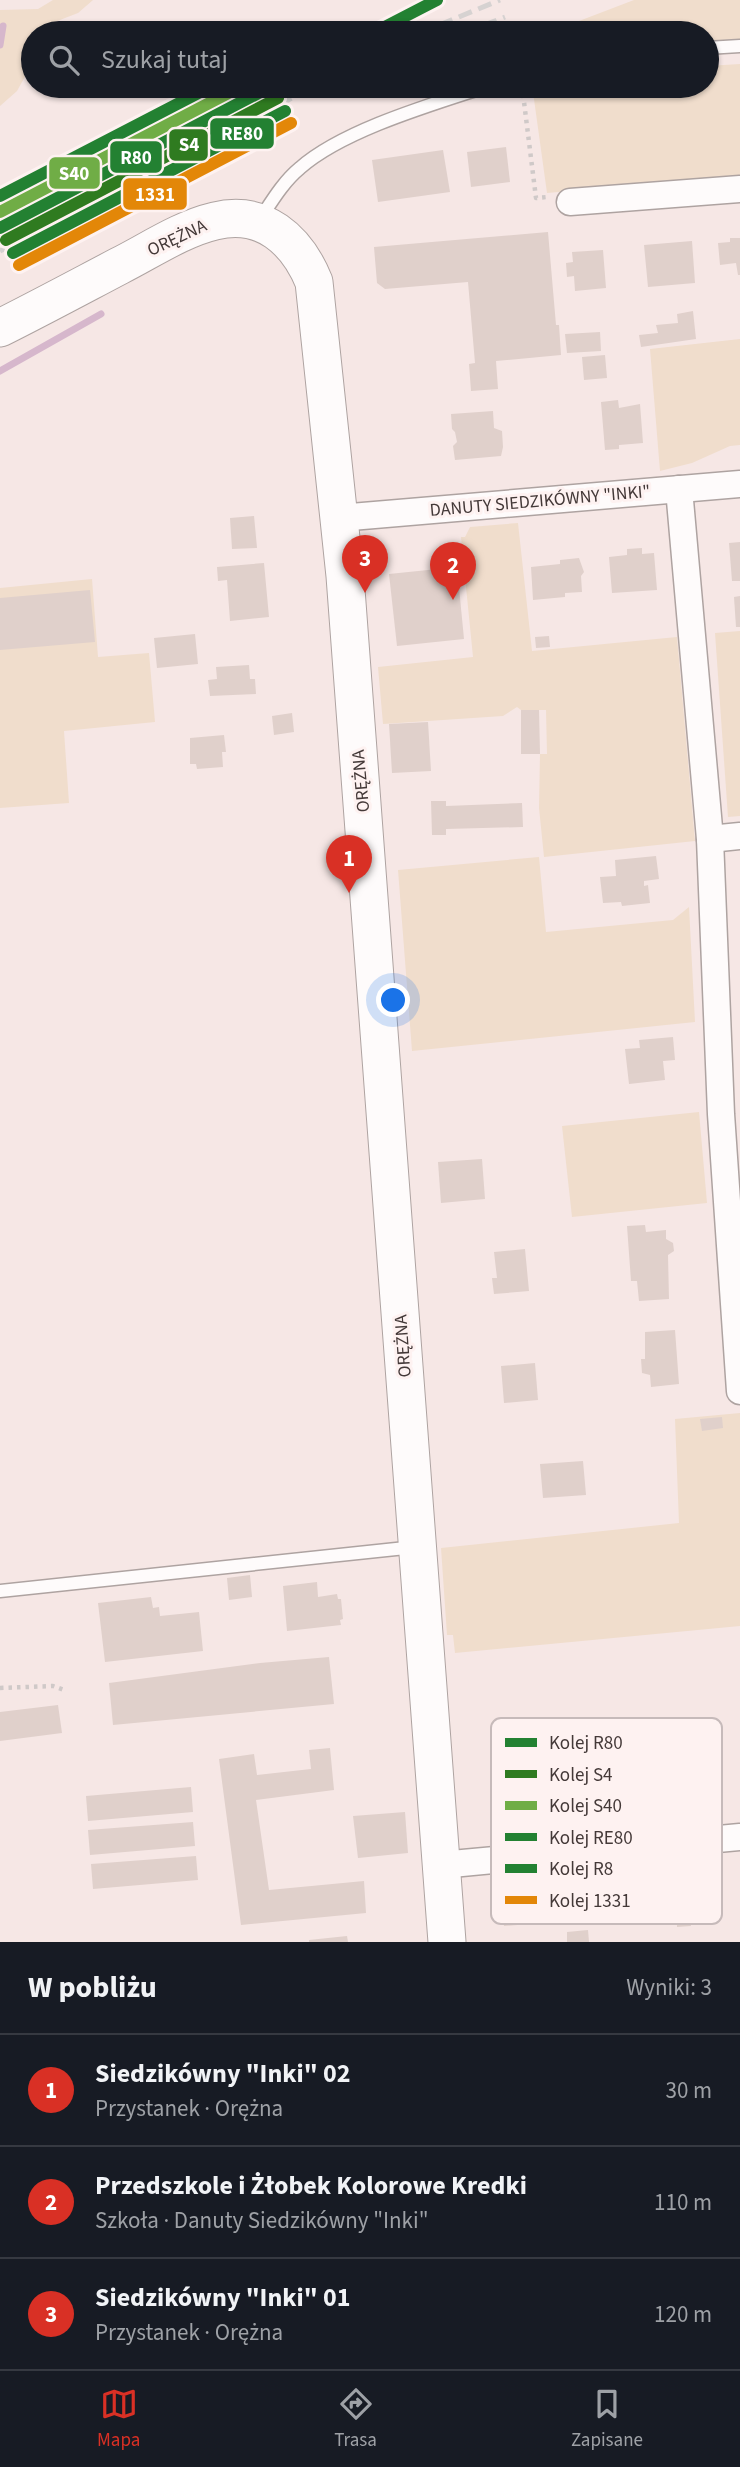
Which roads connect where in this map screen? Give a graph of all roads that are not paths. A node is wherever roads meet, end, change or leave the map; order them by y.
1 (740, 46) edge
2 (719, 47) edge
3 (456, 98) edge
4 (740, 189) edge
5 (569, 202) dead end
6 (258, 223) junction
7 (0, 328) edge
8 (740, 484) edge
9 (679, 489) junction
10 (339, 518) junction
11 (740, 836) edge
12 (710, 839) junction
13 (734, 1200) edge
14 (740, 1391) edge
15 (418, 1546) junction
16 (0, 1591) edge
17 (740, 1837) edge
18 (722, 1839) edge
19 (491, 1860) edge
20 (441, 1865) junction
21 (447, 1942) edge

1 - 2 lane
3 - 6 lane
4 - 5 street
6 - 7 street, ORĘŻNA
6 - 10 street, ORĘŻNA
8 - 9 street, DANUTY SIEDZIKÓWNY "INKI"
9 - 10 street, DANUTY SIEDZIKÓWNY "INKI"
9 - 12 street
10 - 15 street, ORĘŻNA
11 - 12 street
12 - 13 street
13 - 14 street
15 - 16 lane
15 - 20 street, ORĘŻNA
17 - 18 street
19 - 20 street
20 - 21 street, ORĘŻNA

